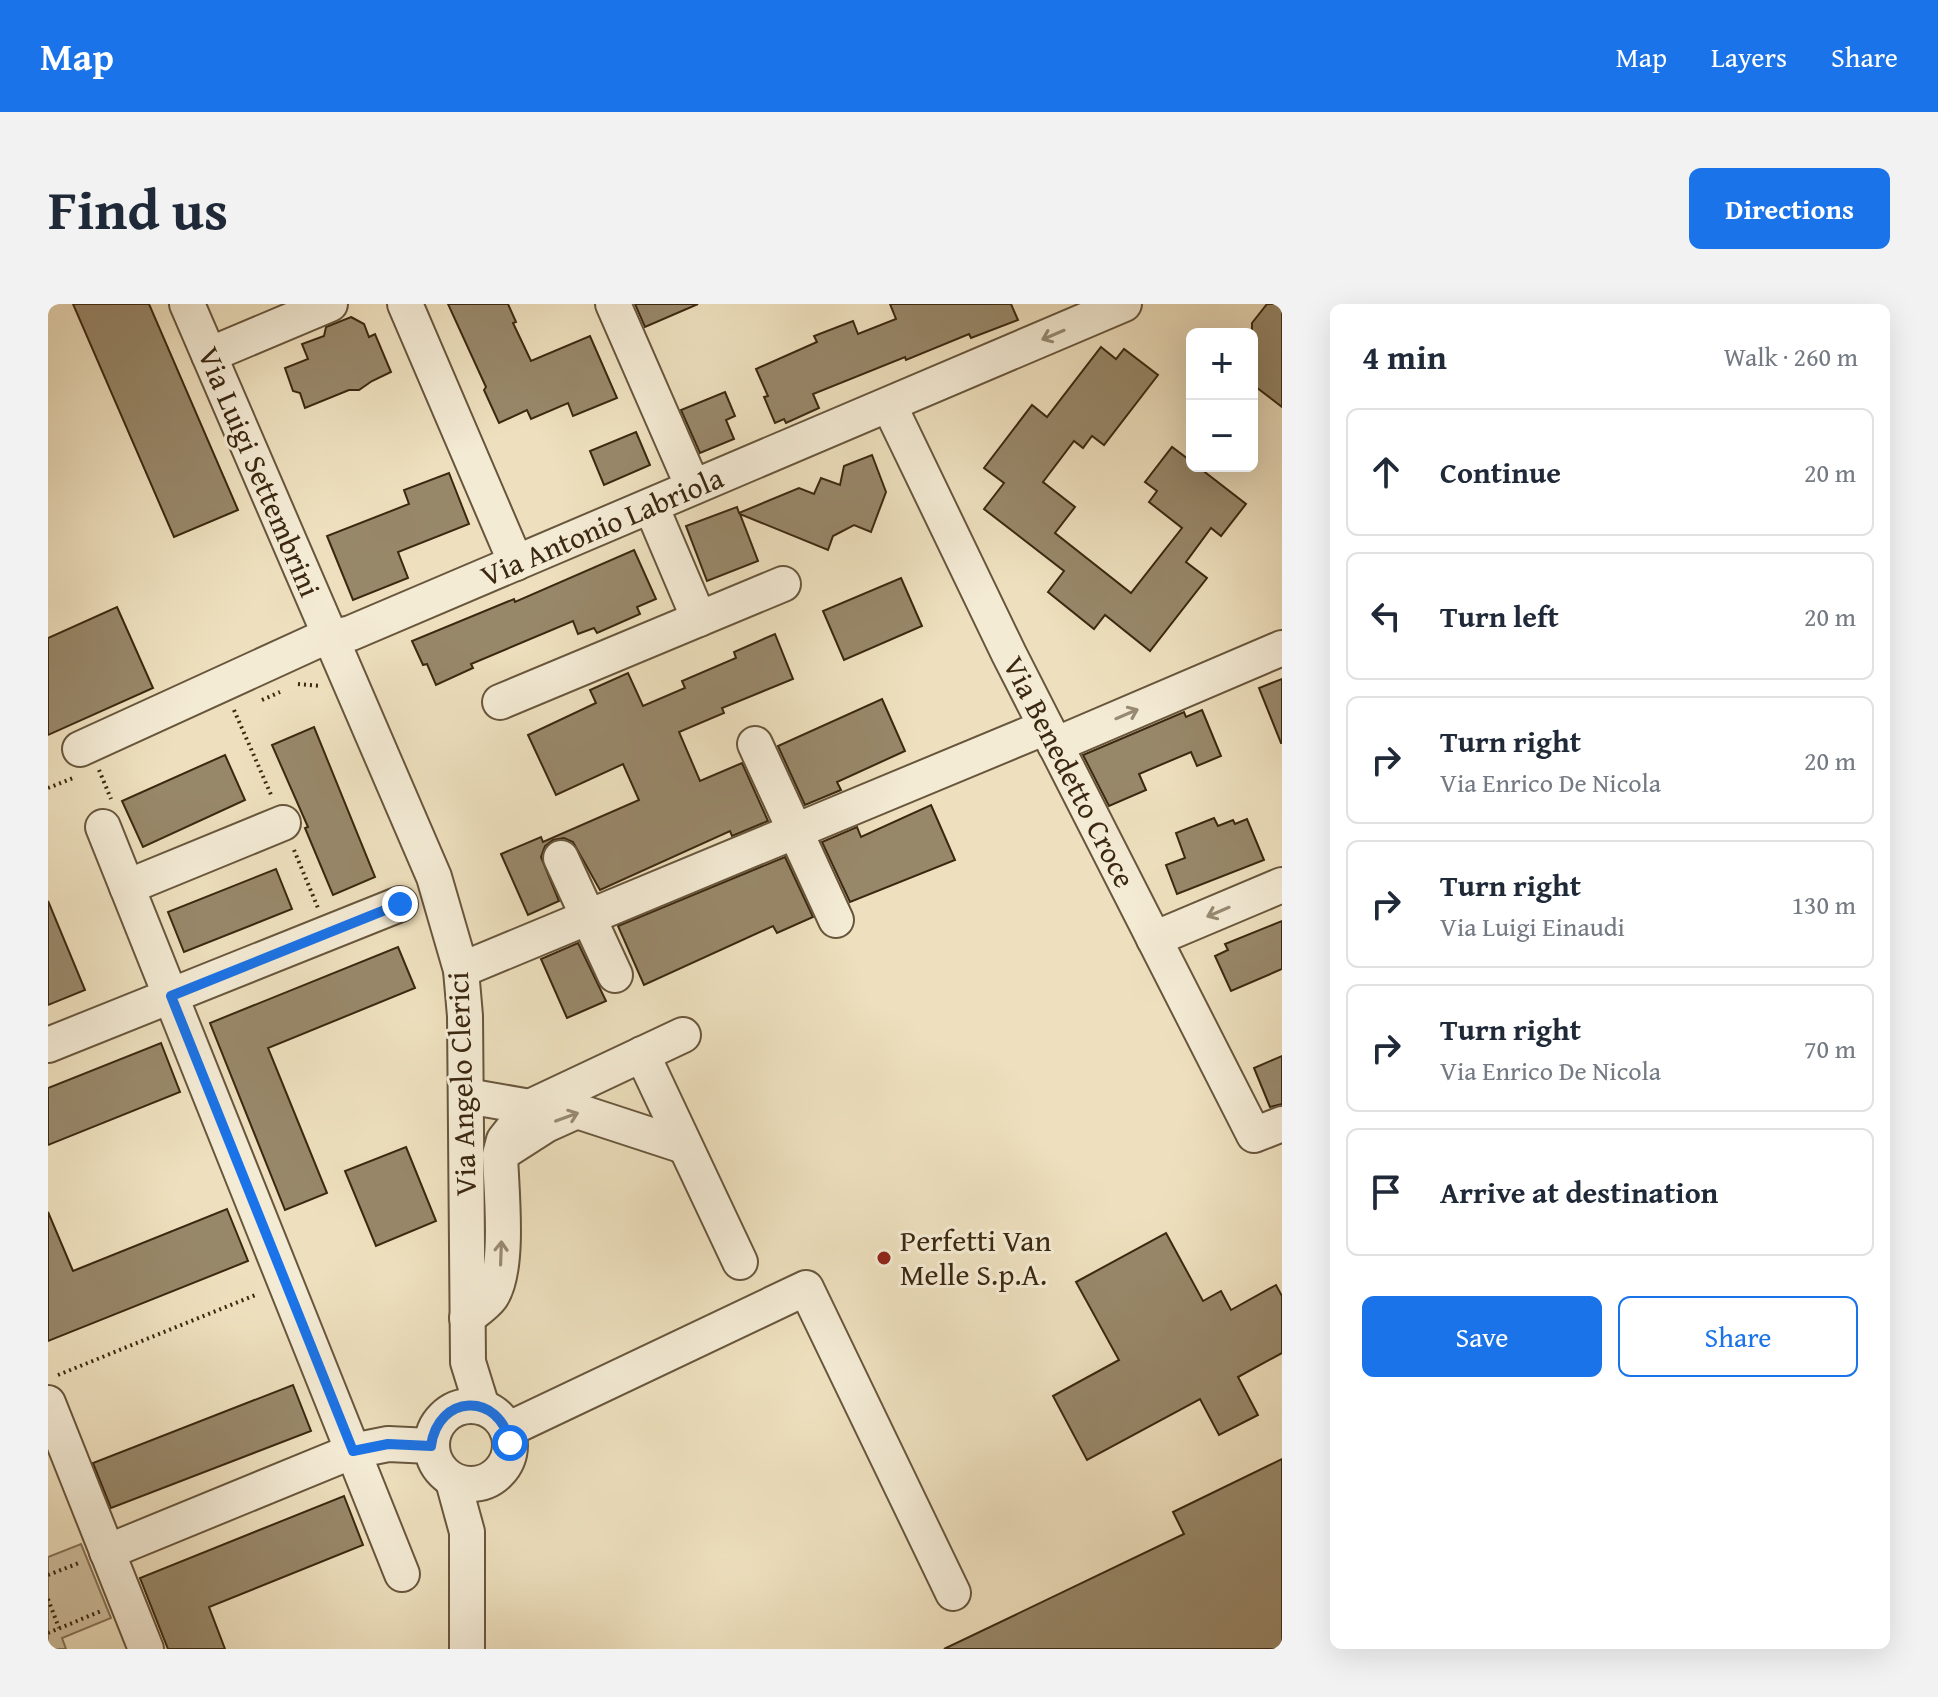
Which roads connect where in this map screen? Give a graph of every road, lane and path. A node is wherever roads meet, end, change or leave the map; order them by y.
1 (187, 304) edge
2 (330, 304) edge
3 (405, 304) edge
4 (613, 304) edge
5 (1124, 304) edge
6 (1083, 311) edge
7 (209, 355) junction
8 (889, 405) junction
9 (693, 487) junction
10 (651, 506) junction
11 (516, 563) junction
12 (783, 584) dead end
13 (699, 619) junction
14 (331, 639) junction
15 (1282, 648) edge
16 (500, 702) dead end
17 (1050, 736) junction
18 (755, 744) dead end
19 (80, 749) dead end
20 (283, 823) dead end
21 (103, 827) dead end
22 (796, 831) junction
23 (561, 858) dead end
24 (1282, 885) edge
25 (127, 887) junction
26 (400, 904) dead end
27 (588, 917) junction
28 (836, 920) dead end
29 (1154, 939) junction
30 (461, 970) junction
31 (615, 975) dead end
32 (171, 996) junction
33 (683, 1035) dead end
34 (48, 1045) edge
35 (642, 1054) junction
36 (467, 1096) junction
37 (530, 1107) junction
38 (1268, 1130) edge
39 (684, 1146) junction
40 (500, 1155) junction
41 (740, 1262) dead end
42 (286, 1283) junction
43 (467, 1318) junction
44 (50, 1390) edge
45 (467, 1408) junction
46 (507, 1430) junction
47 (431, 1446) junction
48 (353, 1451) junction
49 (468, 1482) junction
50 (99, 1555) junction
51 (402, 1574) dead end
52 (48, 1575) edge
53 (953, 1593) dead end
54 (48, 1599) edge
55 (111, 1607) dead end
56 (59, 1628) junction
57 (48, 1633) edge
58 (146, 1649) edge
59 (467, 1649) edge

1 - 7 street, Via Luigi Settembrini
2 - 7 street
3 - 11 street
4 - 9 street
5 - 6 street, Via Antonio Labriola
6 -> 8 street, Via Antonio Labriola
7 - 14 street, Via Luigi Settembrini
8 - 9 street, Via Antonio Labriola
8 - 17 street, Via Benedetto Croce
9 - 10 street, Via Antonio Labriola
10 - 11 street, Via Antonio Labriola
10 - 13 street
11 - 14 street, Via Antonio Labriola
12 - 13 street
13 - 16 street
14 - 19 street, Via Antonio Labriola
14 - 30 street, Via Angelo Clerici
17 -> 15 street
17 - 22 street
17 - 29 street, Via Benedetto Croce
18 - 22 street
20 - 25 street
21 - 25 street
22 - 27 street
22 - 28 street
23 - 27 street
24 -> 29 street
25 - 32 street
26 - 32 street
27 - 30 street
27 - 31 street
29 - 38 street, Via Benedetto Croce
30 - 36 street, Via Angelo Clerici
32 - 34 street
32 - 42 street
33 - 35 street
35 - 37 street
35 - 39 street
36 - 37 street
36 - 43 street, Via Angelo Clerici
37 - 40 street
40 -> 39 street
39 - 41 street
43 -> 40 street
42 - 44 path
42 - 48 street
43 - 45 street, Via Angelo Clerici
44 - 50 street
45 - 46 street
45 - 47 street
46 - 49 street
46 - 53 street
47 - 48 street
47 - 49 street
48 - 50 street
48 - 51 street
49 - 59 street
50 - 52 path
50 - 58 street
54 - 56 path
55 - 56 path
56 - 57 path

